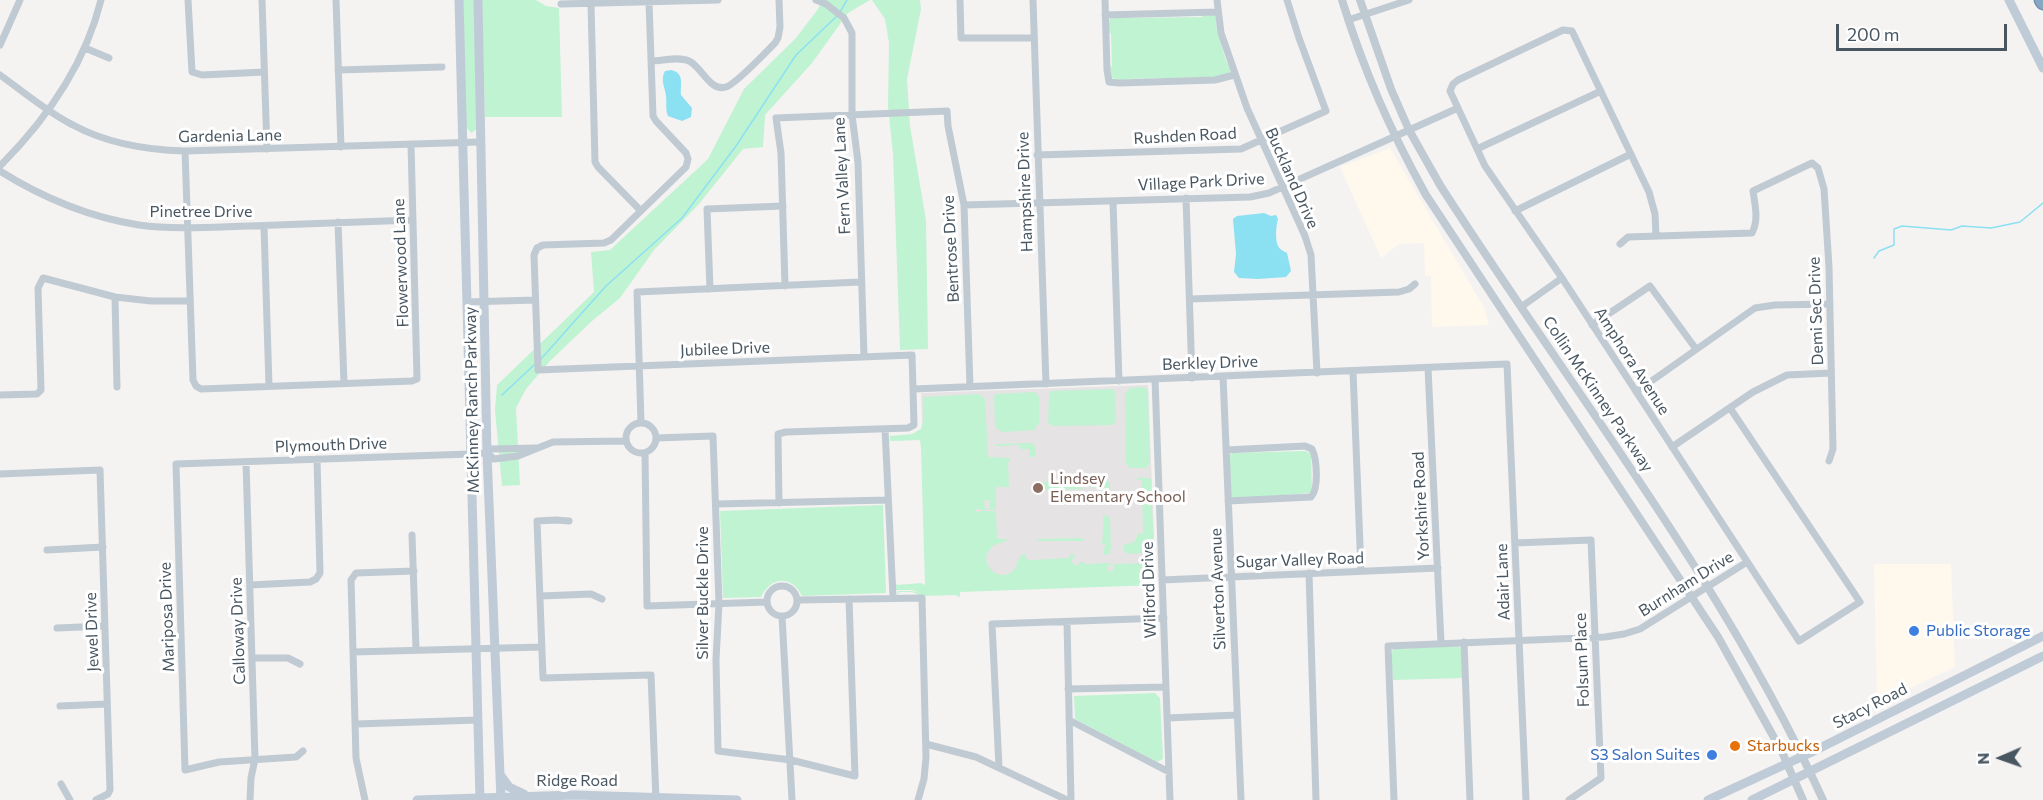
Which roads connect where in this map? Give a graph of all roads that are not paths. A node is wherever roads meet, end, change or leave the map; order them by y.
1 (20, 0) edge
2 (101, 0) edge
3 (188, 0) edge
4 (262, 0) edge
5 (336, 0) edge
6 (459, 0) edge
7 (478, 0) edge
8 (718, 0) edge
9 (779, 0) edge
10 (816, 0) edge
11 (960, 0) edge
12 (1033, 0) edge
13 (1105, 0) edge
14 (1217, 0) edge
15 (1287, 0) edge
16 (1342, 0) edge
17 (1360, 0) edge
18 (1409, 0) edge
19 (2009, 0) edge
20 (649, 2) junction
21 (561, 4) dead end
22 (591, 4) junction
23 (1217, 12) junction
24 (1106, 15) junction
25 (1364, 15) junction
26 (1348, 20) junction
27 (1034, 38) junction
28 (0, 45) edge
29 (85, 48) junction
30 (109, 58) dead end
31 (651, 61) junction
32 (442, 67) dead end
33 (2043, 68) edge
34 (338, 70) junction
35 (264, 72) junction
36 (0, 75) edge
37 (1234, 75) junction
38 (1601, 91) junction
39 (1458, 108) junction
40 (49, 110) junction
41 (852, 115) junction
42 (1409, 130) junction
43 (1395, 137) junction
44 (463, 142) junction
45 (480, 142) junction
46 (1260, 142) junction
47 (411, 144) junction
48 (341, 147) junction
49 (267, 149) junction
50 (1477, 149) junction
51 (185, 151) junction
52 (1631, 154) junction
53 (1037, 155) junction
54 (0, 166) edge
55 (0, 171) edge
56 (1282, 189) junction
57 (1186, 198) junction
58 (1113, 201) junction
59 (1040, 203) junction
60 (964, 205) junction
61 (783, 206) junction
62 (640, 210) junction
63 (1515, 211) junction
64 (413, 220) junction
65 (338, 222) junction
66 (264, 226) junction
67 (188, 227) junction
68 (1656, 236) junction
69 (1620, 244) dead end
70 (1562, 278) junction
71 (860, 282) junction
72 (1415, 284) dead end
73 (785, 286) junction
74 (710, 289) junction
75 (1314, 295) junction
76 (115, 297) junction
77 (1190, 299) junction
78 (535, 300) junction
79 (190, 301) junction
80 (467, 302) junction
81 (485, 302) junction
82 (1830, 304) junction
83 (1521, 307) junction
84 (1592, 325) junction
85 (1696, 349) junction
86 (864, 357) junction
87 (1507, 364) joint
88 (639, 366) junction
89 (1428, 368) junction
90 (1353, 371) junction
91 (1317, 373) junction
92 (1831, 373) junction
93 (1223, 376) junction
94 (1192, 378) junction
95 (1155, 379) junction
96 (1119, 381) junction
97 (344, 383) junction
98 (1046, 384) junction
99 (269, 386) junction
100 (117, 387) dead end
101 (970, 387) junction
102 (914, 389) junction
103 (1636, 392) junction
104 (0, 395) edge
105 (1731, 408) junction
106 (641, 423) junction
107 (885, 429) junction
108 (656, 438) junction
109 (625, 441) junction
110 (1672, 447) junction
111 (1226, 450) junction
112 (488, 453) junction
113 (645, 453) junction
114 (470, 454) junction
115 (317, 459) junction
116 (1828, 461) dead end
117 (246, 462) junction
118 (176, 464) joint
119 (0, 474) edge
120 (888, 500) junction
121 (1228, 501) junction
122 (779, 503) junction
123 (716, 504) junction
124 (569, 521) dead end
125 (412, 535) dead end
126 (1515, 543) junction
127 (102, 547) junction
128 (47, 550) dead end
129 (1747, 562) junction
130 (1438, 568) junction
131 (414, 571) junction
132 (1361, 571) junction
133 (1309, 573) junction
134 (1231, 577) junction
135 (1162, 580) junction
136 (250, 585) junction
137 (1707, 586) junction
138 (540, 596) junction
139 (1691, 596) junction
140 (893, 597) junction
141 (602, 599) dead end
142 (849, 599) junction
143 (798, 600) junction
144 (767, 602) junction
145 (719, 603) junction
146 (782, 616) junction
147 (1164, 618) junction
148 (1067, 622) junction
149 (105, 626) junction
150 (57, 628) dead end
151 (2043, 636) edge
152 (1595, 637) junction
153 (1519, 640) junction
154 (1464, 642) junction
155 (1442, 643) junction
156 (477, 647) junction
157 (495, 647) junction
158 (542, 647) junction
159 (416, 649) junction
160 (353, 652) junction
161 (2043, 656) edge
162 (252, 658) junction
163 (300, 664) dead end
164 (1975, 670) junction
165 (1983, 686) junction
166 (1166, 687) junction
167 (1068, 690) junction
168 (107, 704) junction
169 (60, 706) dead end
170 (1237, 715) junction
171 (1167, 718) junction
172 (478, 720) junction
173 (1069, 720) junction
174 (356, 724) junction
175 (926, 744) junction
176 (303, 751) dead end
177 (1803, 756) junction
178 (255, 759) junction
179 (791, 760) junction
180 (1786, 763) junction
181 (999, 767) junction
182 (1810, 770) junction
183 (1169, 772) junction
184 (500, 774) junction
185 (1792, 779) junction
186 (61, 784) dead end
187 (532, 797) junction
188 (657, 798) edge
189 (480, 799) edge
190 (501, 799) edge
191 (1573, 799) edge
192 (70, 800) edge
193 (96, 800) edge
194 (250, 800) edge
195 (365, 800) edge
196 (417, 800) edge
197 (737, 800) edge
198 (792, 800) edge
199 (918, 800) edge
200 (1069, 800) edge
201 (1170, 800) edge
202 (1241, 800) edge
203 (1316, 800) edge
204 (1394, 800) edge
205 (1470, 800) edge
206 (1526, 800) edge
207 (1708, 800) edge
208 (1752, 800) edge
209 (1803, 800) edge
210 (1823, 800) edge

1 - 28 street
2 - 29 street
3 - 35 street
4 - 35 street
5 - 34 street
6 - 44 main road, McKinney Ranch Parkway
7 - 45 main road, McKinney Ranch Parkway
8 - 20 street
9 - 31 street
10 - 41 street, Fern Valley Lane
11 - 27 street
12 - 27 street, Hampshire Drive
13 - 24 street
14 - 23 street, Buckland Drive
15 - 46 street, Rushden Road
16 - 26 street, Collin McKinney Parkway
17 - 25 street, Collin McKinney Parkway
18 - 25 street
19 - 33 main road
20 - 22 street
20 - 31 street
21 - 22 street
22 - 62 street
23 - 24 street
23 - 37 street, Buckland Drive
24 - 37 street
25 - 26 street
25 - 42 street, Collin McKinney Parkway
26 - 43 street, Collin McKinney Parkway
27 - 53 street, Hampshire Drive
29 - 30 street
29 - 40 street
31 - 62 street
32 - 34 street
34 - 48 street
35 - 49 street
36 - 40 street, Gardenia Lane
37 - 46 street, Buckland Drive
38 - 39 street, Amphora Avenue
38 - 50 street
38 - 52 street
39 - 42 street, Village Park Drive
39 - 50 street, Amphora Avenue
40 - 51 street, Gardenia Lane
40 - 54 street
41 - 60 street, Bentrose Drive
41 - 61 street
41 - 71 street, Fern Valley Lane
42 - 43 street, Village Park Drive
42 - 83 street, Collin McKinney Parkway
43 - 56 street, Village Park Drive
43 - 139 street, Collin McKinney Parkway
44 - 45 street, Gardenia Lane
44 - 47 street, Gardenia Lane
44 - 80 main road, McKinney Ranch Parkway
45 - 81 main road, McKinney Ranch Parkway
46 - 53 street, Rushden Road
46 - 56 street, Buckland Drive
47 - 48 street, Gardenia Lane
47 - 64 street, Flowerwood Lane
48 - 49 street, Gardenia Lane
49 - 51 street, Gardenia Lane
50 - 63 street, Amphora Avenue
51 - 67 street
52 - 63 street
52 - 68 street
53 - 59 street, Hampshire Drive
55 - 67 street, Pinetree Drive
56 - 57 street, Village Park Drive
56 - 75 street, Buckland Drive
57 - 58 street, Village Park Drive
57 - 77 street
58 - 59 street, Village Park Drive
58 - 96 street
59 - 60 street, Village Park Drive
59 - 98 street, Hampshire Drive
60 - 101 street, Bentrose Drive
61 - 73 street
61 - 74 street
62 - 78 street
63 - 70 street, Amphora Avenue
64 - 65 street, Pinetree Drive
64 - 97 street, Flowerwood Lane
65 - 66 street, Pinetree Drive
65 - 97 street
66 - 67 street, Pinetree Drive
66 - 99 street
67 - 79 street
68 - 69 street
68 - 82 street, Demi Sec Drive
70 - 83 street
70 - 84 street, Amphora Avenue
71 - 73 street
71 - 86 street, Fern Valley Lane
72 - 75 street
73 - 74 street
74 - 88 street
75 - 77 street
75 - 91 street, Buckland Drive
76 - 79 street
76 - 100 street
76 - 104 street
77 - 94 street
78 - 81 street
78 - 88 street, Jubilee Drive
79 - 99 street
80 - 81 street
80 - 114 main road, McKinney Ranch Parkway
81 - 112 main road, McKinney Ranch Parkway
82 - 85 street
82 - 92 street, Demi Sec Drive
83 - 137 street, Collin McKinney Parkway
84 - 85 street
84 - 103 street, Amphora Avenue
85 - 103 street
86 - 88 street, Jubilee Drive
86 - 102 street, Jubilee Drive
87 - 89 street, Berkley Drive
87 - 126 street, Adair Lane
88 - 106 street
89 - 90 street, Berkley Drive
89 - 130 street, Yorkshire Road
90 - 91 street, Berkley Drive
90 - 132 street
91 - 93 street, Berkley Drive
92 - 105 street
92 - 116 street, Demi Sec Drive
93 - 94 street, Berkley Drive
93 - 111 street, Silverton Avenue
94 - 95 street, Berkley Drive
95 - 96 street, Berkley Drive
95 - 135 street, Wilford Drive
96 - 98 street, Berkley Drive
97 - 99 street
98 - 101 street, Berkley Drive
101 - 102 street, Berkley Drive
102 - 107 street
103 - 110 street, Amphora Avenue
105 - 110 street
105 - 129 street, Amphora Avenue
106 - 108 street
106 - 109 street
107 - 120 street
107 - 122 street
108 - 113 street
108 - 123 street, Silver Buckle Drive
109 - 112 street, Plymouth Drive
109 - 113 street
110 - 129 street, Amphora Avenue
111 - 121 street, Silverton Avenue
111 - 121 street
112 - 114 street, Plymouth Drive
112 - 157 main road, McKinney Ranch Parkway
113 - 145 street
114 - 115 street, Plymouth Drive
114 - 156 main road, McKinney Ranch Parkway
115 - 117 street, Plymouth Drive
115 - 136 street
117 - 118 street, Plymouth Drive
117 - 136 street, Calloway Drive
118 - 178 street, Mariposa Drive
119 - 127 street, Jewel Drive
120 - 122 street
120 - 140 street
121 - 134 street, Silverton Avenue
122 - 123 street
123 - 145 street, Silver Buckle Drive
124 - 138 street
125 - 131 street
126 - 152 street, Folsum Place
126 - 153 street, Adair Lane
127 - 128 street
127 - 149 street, Jewel Drive
129 - 137 street, Burnham Drive
130 - 132 street, Sugar Valley Road
130 - 155 street, Yorkshire Road
131 - 159 street
131 - 160 street
132 - 133 street, Sugar Valley Road
133 - 134 street, Sugar Valley Road
133 - 203 street
134 - 135 street, Sugar Valley Road
134 - 170 street, Silverton Avenue
135 - 147 street, Wilford Drive
136 - 162 street, Calloway Drive
137 - 139 street, Burnham Drive
137 - 177 street, Collin McKinney Parkway
138 - 141 street
138 - 158 street
139 - 152 street, Burnham Drive
139 - 180 street, Collin McKinney Parkway
140 - 142 street
140 - 175 street
142 - 143 street
142 - 179 street
143 - 144 street
143 - 146 street
144 - 145 street
144 - 146 street
145 - 179 street, Silver Buckle Drive
146 - 179 street
147 - 148 street
147 - 166 street, Wilford Drive
148 - 167 street
148 - 181 street
149 - 150 street
149 - 168 street, Jewel Drive
151 - 164 main road, Stacy Road
152 - 153 street, Burnham Drive
152 - 191 street, Folsum Place
153 - 154 street, Burnham Drive
153 - 206 street, Adair Lane
154 - 155 street, Burnham Drive
154 - 205 street
155 - 204 street, Burnham Drive
156 - 157 street
156 - 159 street
156 - 172 main road, McKinney Ranch Parkway
157 - 158 street
157 - 184 main road, McKinney Ranch Parkway
158 - 188 street
159 - 160 street
160 - 174 street
161 - 165 main road, Stacy Road
162 - 163 street
162 - 178 street, Calloway Drive
164 - 165 main road
164 - 177 main road, Stacy Road
165 - 182 main road, Stacy Road
166 - 167 street
166 - 171 street, Wilford Drive
167 - 173 street
168 - 169 street
168 - 193 street, Jewel Drive
170 - 171 street
170 - 202 street, Silverton Avenue
171 - 183 street, Wilford Drive
172 - 174 street
172 - 189 main road, McKinney Ranch Parkway
173 - 183 street
173 - 200 street
174 - 195 street
175 - 181 street
175 - 199 street
176 - 178 street
177 - 180 main road, Stacy Road
177 - 182 street, Collin McKinney Parkway
178 - 194 street, Calloway Drive
179 - 198 street
180 - 185 street, Collin McKinney Parkway
180 - 207 main road, Stacy Road
181 - 200 street
182 - 185 main road, Stacy Road
182 - 210 street, Collin McKinney Parkway
183 - 201 street, Wilford Drive
184 - 187 main road
184 - 190 main road, McKinney Ranch Parkway
185 - 208 main road, Stacy Road
185 - 209 street, Collin McKinney Parkway
186 - 192 street
187 - 188 main road, Ridge Road
187 - 190 main road, Ridge Road
188 - 197 main road, Ridge Road
189 - 190 main road, Ridge Road
189 - 196 main road, Ridge Road

